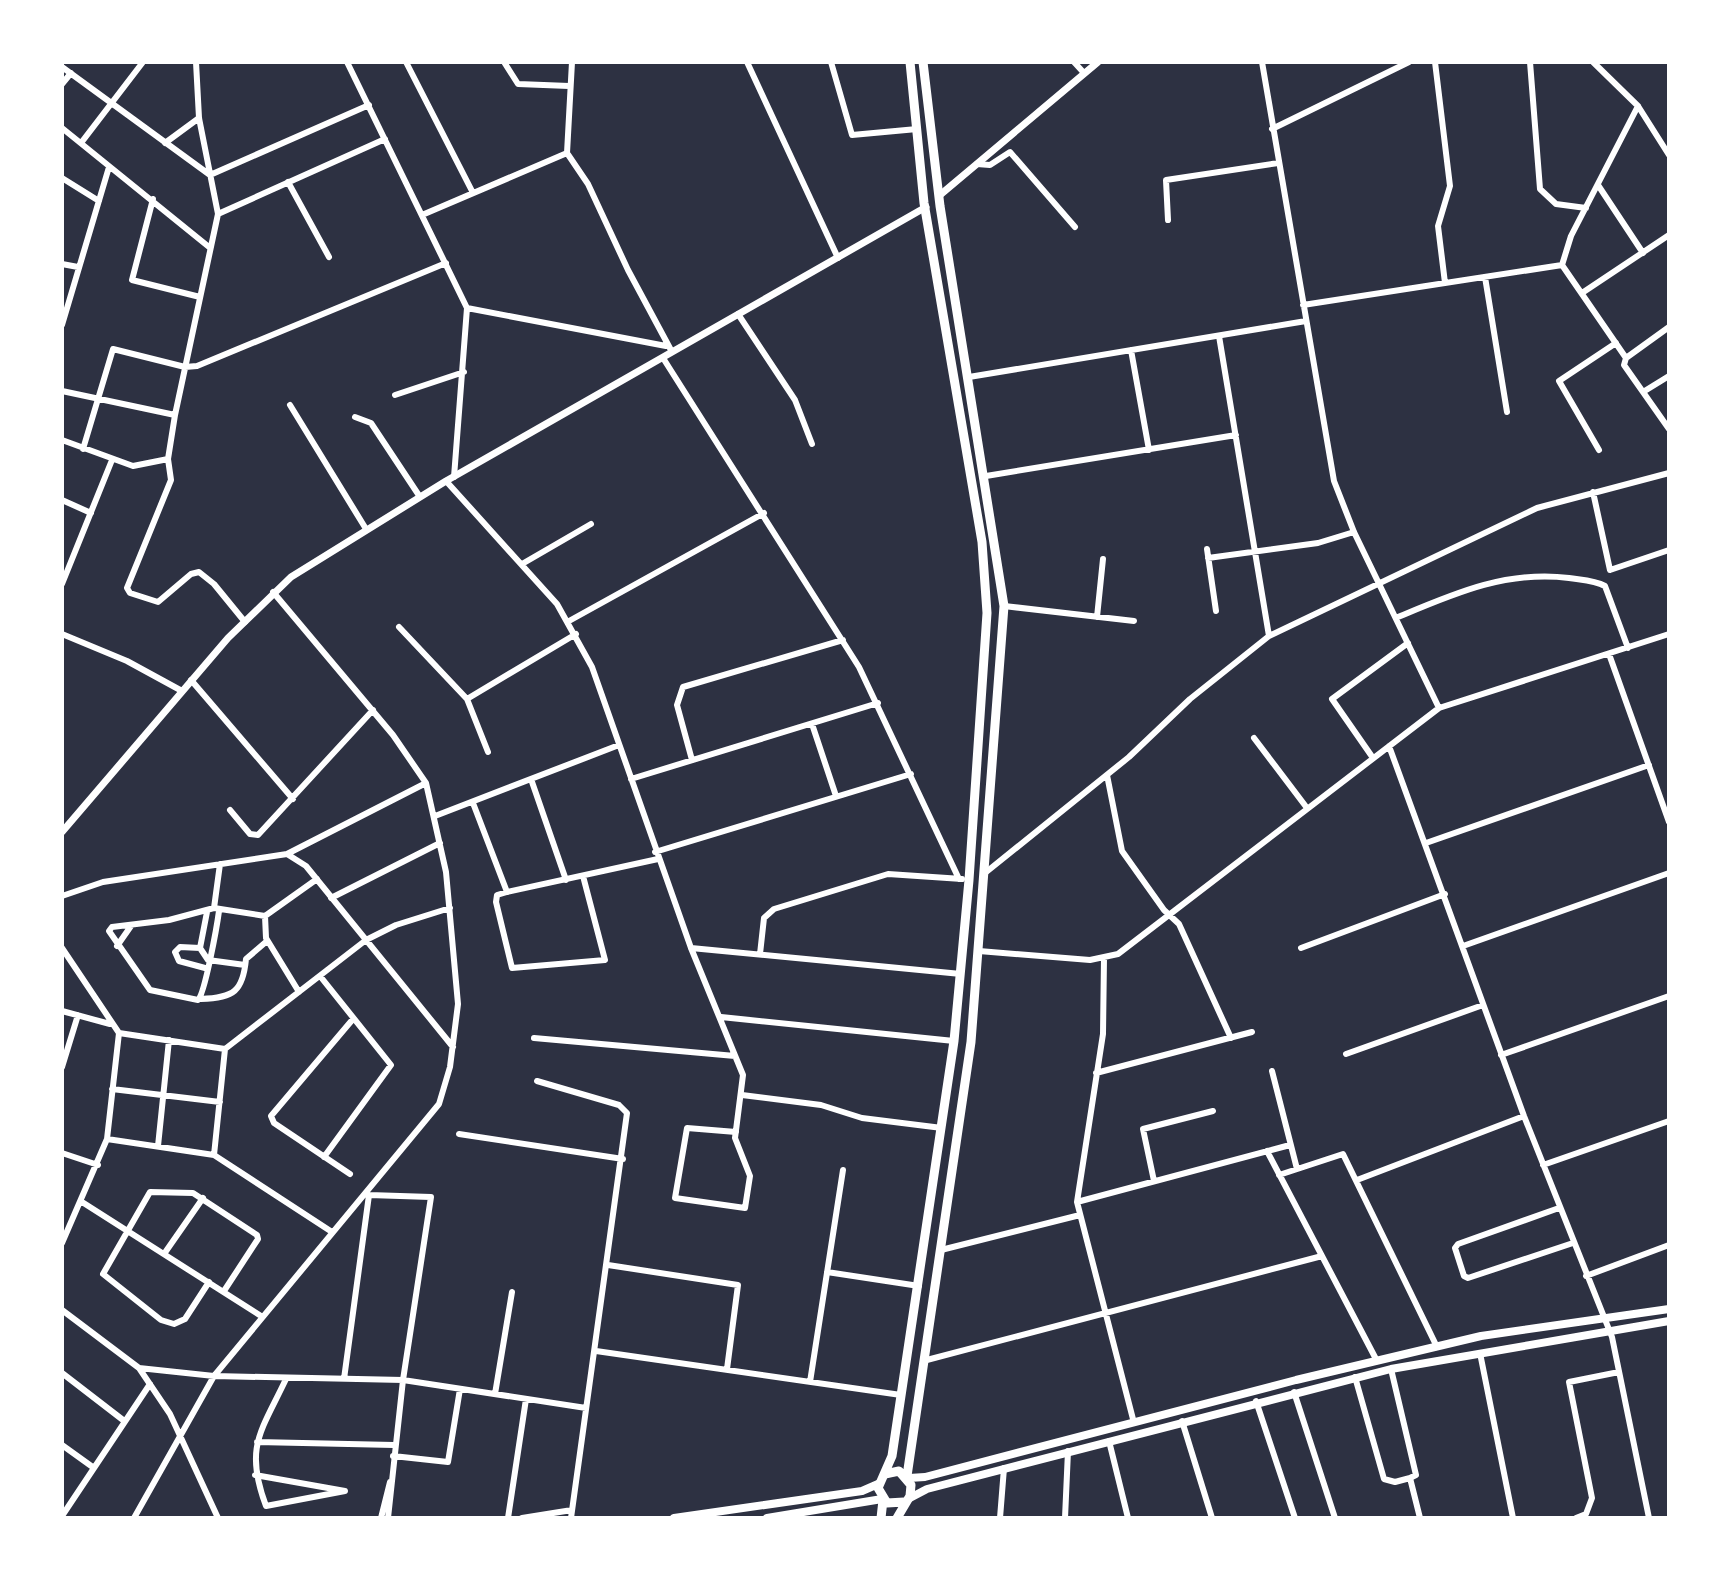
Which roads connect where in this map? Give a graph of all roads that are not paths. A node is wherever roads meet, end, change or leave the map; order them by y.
1 (143, 62) edge
2 (196, 62) edge
3 (347, 62) edge
4 (406, 62) edge
5 (504, 62) edge
6 (572, 62) edge
7 (747, 62) edge
8 (831, 62) edge
9 (910, 62) edge
10 (923, 62) edge
11 (1074, 62) edge
12 (1098, 62) edge
13 (1262, 62) edge
14 (1409, 62) edge
15 (1435, 62) edge
16 (1530, 62) edge
17 (1593, 62) edge
18 (62, 67) edge
19 (71, 73) junction
20 (1084, 73) junction
21 (62, 84) edge
22 (569, 86) junction
23 (111, 105) junction
24 (369, 105) junction
25 (1638, 106) junction
26 (199, 118) junction
27 (62, 128) edge
28 (917, 129) junction
29 (1272, 129) junction
30 (385, 139) junction
31 (81, 143) junction
32 (165, 143) junction
33 (567, 153) junction
34 (1669, 155) edge
35 (1278, 163) junction
36 (977, 164) junction
37 (109, 167) junction
38 (210, 175) junction
39 (62, 178) edge
40 (288, 182) junction
41 (1598, 185) junction
42 (472, 191) junction
43 (940, 198) junction
44 (153, 199) junction
45 (99, 201) junction
46 (925, 203) junction
47 (1586, 208) junction
48 (218, 214) junction
49 (422, 215) junction
50 (1168, 220) dead end
51 (1075, 227) dead end
52 (1669, 235) edge
53 (209, 247) junction
54 (1643, 253) junction
55 (329, 257) dead end
56 (838, 258) junction
57 (446, 263) junction
58 (62, 264) edge
59 (1562, 265) junction
60 (78, 267) junction
61 (1485, 277) junction
62 (1445, 283) junction
63 (1582, 293) junction
64 (200, 297) junction
65 (1303, 305) junction
66 (467, 308) junction
67 (738, 314) junction
68 (1306, 321) junction
69 (62, 325) edge
70 (1669, 327) edge
71 (1219, 336) junction
72 (1616, 343) junction
73 (669, 349) junction
74 (1131, 350) junction
75 (663, 358) junction
76 (1626, 358) junction
77 (185, 367) junction
78 (464, 372) junction
79 (1669, 376) edge
80 (969, 377) junction
81 (62, 391) edge
82 (1643, 392) junction
83 (395, 395) dead end
84 (96, 400) junction
85 (290, 405) dead end
86 (1507, 412) dead end
87 (175, 415) junction
88 (355, 417) dead end
89 (1669, 429) edge
90 (1236, 435) junction
91 (62, 440) edge
92 (812, 444) dead end
93 (83, 449) junction
94 (1149, 450) junction
95 (1599, 450) dead end
96 (168, 459) junction
97 (112, 460) junction
98 (1669, 473) edge
99 (986, 476) junction
100 (450, 479) junction
101 (1593, 492) junction
102 (420, 497) junction
103 (62, 500) edge
104 (91, 513) junction
105 (764, 513) junction
106 (591, 524) dead end
107 (366, 529) junction
108 (1354, 532) junction
109 (1207, 549) dead end
110 (1669, 550) edge
111 (1254, 551) junction
112 (1208, 558) junction
113 (1103, 559) dead end
114 (522, 564) junction
115 (65, 569) edge
116 (1610, 570) junction
117 (62, 584) edge
118 (1379, 584) junction
119 (1605, 586) junction
120 (273, 592) junction
121 (1004, 606) junction
122 (1216, 611) dead end
123 (1097, 617) junction
124 (1396, 618) junction
125 (569, 621) junction
126 (1134, 621) dead end
127 (245, 622) junction
128 (399, 627) dead end
129 (62, 634) edge
130 (576, 634) junction
131 (1669, 634) edge
132 (1269, 636) junction
133 (843, 640) junction
134 (1408, 643) junction
135 (1628, 648) junction
136 (1609, 654) junction
137 (191, 680) junction
138 (182, 691) junction
139 (467, 699) junction
140 (878, 703) junction
141 (1439, 708) junction
142 (373, 710) junction
143 (812, 724) junction
144 (1254, 738) dead end
145 (619, 745) junction
146 (1389, 746) junction
147 (488, 752) dead end
148 (1373, 758) junction
149 (692, 760) junction
150 (1649, 765) junction
151 (911, 774) junction
152 (1107, 775) junction
153 (531, 779) junction
154 (631, 779) junction
155 (426, 783) junction
156 (836, 796) junction
157 (293, 799) junction
158 (473, 803) junction
159 (1307, 808) junction
160 (230, 810) dead end
161 (435, 816) junction
162 (1669, 822) edge
163 (63, 828) edge
164 (440, 843) junction
165 (1426, 843) junction
166 (287, 854) junction
167 (656, 855) junction
168 (220, 864) junction
169 (985, 873) junction
170 (1669, 873) edge
171 (583, 876) junction
172 (317, 879) junction
173 (964, 879) junction
174 (566, 880) junction
175 (507, 892) junction
176 (1445, 894) junction
177 (62, 896) edge
178 (331, 898) junction
179 (450, 908) junction
180 (214, 910) junction
181 (1169, 915) junction
182 (265, 916) junction
183 (131, 926) junction
184 (366, 940) junction
185 (267, 941) junction
186 (117, 946) junction
187 (1463, 946) junction
188 (200, 948) junction
189 (691, 948) junction
190 (1301, 948) dead end
191 (62, 949) edge
192 (979, 951) junction
193 (760, 954) junction
194 (1104, 958) junction
195 (207, 964) junction
196 (245, 965) junction
197 (961, 974) junction
198 (320, 976) junction
199 (299, 992) junction
200 (1669, 996) edge
201 (201, 999) junction
202 (1483, 1005) junction
203 (62, 1011) edge
204 (78, 1015) junction
205 (721, 1017) junction
206 (353, 1019) junction
207 (110, 1024) junction
208 (1252, 1032) dead end
209 (119, 1033) junction
210 (534, 1038) dead end
211 (1231, 1038) junction
212 (169, 1040) junction
213 (954, 1041) junction
214 (453, 1047) junction
215 (225, 1049) junction
216 (1346, 1054) dead end
217 (1501, 1055) junction
218 (735, 1056) junction
219 (62, 1067) edge
220 (1272, 1071) dead end
221 (1096, 1073) junction
222 (537, 1081) dead end
223 (112, 1089) junction
224 (164, 1093) junction
225 (742, 1095) junction
226 (220, 1102) junction
227 (1213, 1111) dead end
228 (1524, 1116) junction
229 (1669, 1121) edge
230 (942, 1128) junction
231 (736, 1132) junction
232 (459, 1134) dead end
233 (107, 1139) junction
234 (1290, 1145) junction
235 (158, 1146) junction
236 (1267, 1151) junction
237 (62, 1153) edge
238 (214, 1155) junction
239 (324, 1157) junction
240 (623, 1159) junction
241 (98, 1165) junction
242 (1543, 1165) junction
243 (1297, 1169) junction
244 (843, 1170) dead end
245 (350, 1174) dead end
246 (1279, 1175) junction
247 (1357, 1180) junction
248 (1154, 1181) junction
249 (371, 1184) junction
250 (369, 1195) junction
251 (203, 1198) junction
252 (82, 1202) junction
253 (1077, 1202) junction
254 (1559, 1208) junction
255 (1080, 1215) junction
256 (127, 1230) junction
257 (64, 1231) edge
258 (332, 1232) junction
259 (62, 1243) edge
260 (1573, 1243) junction
261 (1669, 1245) edge
262 (941, 1250) junction
263 (164, 1254) junction
264 (1322, 1256) junction
265 (608, 1265) junction
266 (827, 1272) junction
267 (1586, 1276) junction
268 (209, 1282) junction
269 (919, 1286) junction
270 (224, 1291) junction
271 (512, 1292) dead end
272 (1669, 1309) edge
273 (62, 1310) edge
274 (1656, 1311) junction
275 (1105, 1314) junction
276 (261, 1316) junction
277 (1603, 1318) junction
278 (1669, 1321) edge
279 (1659, 1323) junction
280 (1610, 1331) junction
281 (1437, 1347) junction
282 (596, 1351) junction
283 (1480, 1353) junction
284 (923, 1361) junction
285 (1377, 1361) junction
286 (139, 1368) junction
287 (727, 1369) junction
288 (1391, 1369) junction
289 (1619, 1372) junction
290 (62, 1373) edge
291 (214, 1376) junction
292 (1355, 1377) junction
293 (286, 1379) junction
294 (344, 1379) junction
295 (403, 1380) junction
296 (810, 1382) junction
297 (150, 1384) junction
298 (460, 1389) junction
299 (1294, 1392) junction
300 (495, 1394) junction
301 (901, 1395) junction
302 (526, 1399) junction
303 (1256, 1401) junction
304 (586, 1408) junction
305 (123, 1420) junction
306 (1182, 1421) junction
307 (1134, 1423) junction
308 (182, 1438) junction
309 (1109, 1441) junction
310 (257, 1442) junction
311 (62, 1445) edge
312 (394, 1445) junction
313 (1068, 1451) junction
314 (393, 1456) junction
315 (94, 1468) junction
316 (1004, 1468) junction
317 (885, 1474) junction
318 (255, 1475) junction
319 (908, 1477) junction
320 (1410, 1478) junction
321 (390, 1482) junction
322 (878, 1484) junction
323 (882, 1500) junction
324 (906, 1500) junction
325 (572, 1514) edge
326 (62, 1516) edge
327 (134, 1518) edge
328 (218, 1518) edge
329 (381, 1518) edge
330 (388, 1518) edge
331 (508, 1518) edge
332 (522, 1518) edge
333 (674, 1518) edge
334 (767, 1518) edge
335 (881, 1518) edge
336 (897, 1518) edge
337 (1000, 1518) edge
338 (1065, 1518) edge
339 (1128, 1518) edge
340 (1212, 1518) edge
341 (1295, 1518) edge
342 (1335, 1518) edge
343 (1420, 1518) edge
344 (1513, 1518) edge
345 (1576, 1518) edge
346 (1649, 1518) edge

1 - 23 street
2 - 26 street
3 - 24 street
4 - 42 street
5 - 22 street
6 - 22 street
7 - 56 street
8 - 28 street
9 - 28 main road
10 - 43 main road
11 - 20 street
12 - 20 street
13 - 29 street
14 - 29 street
15 - 62 street
16 - 47 street
17 - 25 street
18 - 19 street
19 - 21 street
19 - 23 street
20 - 36 street
22 - 33 street
23 - 31 street
23 - 32 street
24 - 30 street
24 - 38 street
25 - 34 street
25 - 41 street
26 - 32 street
26 - 38 street
27 - 31 street
28 - 46 main road
29 - 35 street
30 - 40 street
30 - 49 street
31 - 37 street
32 - 38 street
33 - 42 street
33 - 73 street
35 - 50 street
35 - 65 street
36 - 43 street
36 - 51 street
37 - 44 street
37 - 45 street
38 - 48 street
39 - 45 street
40 - 48 street
40 - 55 street
41 - 47 street
41 - 54 street
42 - 49 street
43 - 46 main road
43 - 46 main road
43 - 80 main road
44 - 53 street
44 - 64 street
45 - 60 street
46 - 56 street
46 - 173 main road
47 - 59 street
48 - 53 street
49 - 57 street
52 - 54 street
53 - 64 street
54 - 63 street
56 - 67 street
57 - 66 street
57 - 77 street
58 - 60 street
59 - 61 street
59 - 63 street
60 - 69 street
61 - 62 street
61 - 86 street
62 - 65 street
63 - 72 street
64 - 77 street
65 - 68 street
66 - 73 street
66 - 78 street
67 - 73 street
67 - 92 street
68 - 71 street
68 - 108 street
70 - 76 street
71 - 74 street
71 - 90 street
72 - 76 street
72 - 95 street
73 - 75 street
74 - 80 street
74 - 94 street
75 - 100 street
75 - 105 street
76 - 82 street
77 - 84 street
77 - 87 street
78 - 83 street
78 - 100 street
79 - 82 street
80 - 99 main road
81 - 84 street
82 - 89 street
84 - 87 street
84 - 93 street
85 - 107 street
87 - 96 street
88 - 102 street
90 - 94 street
90 - 111 street
91 - 93 street
93 - 97 street
94 - 99 street
96 - 97 street
96 - 127 street
97 - 104 street
98 - 101 street
99 - 121 main road
100 - 102 street
100 - 114 street
101 - 116 street
101 - 118 street
102 - 107 street
103 - 104 street
104 - 115 street
105 - 125 street
105 - 133 street
106 - 114 street
107 - 120 street
108 - 111 street
108 - 118 street
109 - 112 street
110 - 116 street
111 - 112 street
111 - 132 street
112 - 122 street
113 - 123 street
114 - 125 street
115 - 117 street
116 - 119 street
118 - 124 street
118 - 132 street
119 - 124 street
119 - 135 street
120 - 127 street
120 - 142 street
121 - 123 street
121 - 169 main road
123 - 126 street
124 - 134 street
125 - 130 street
127 - 137 street
128 - 139 street
129 - 138 street
130 - 139 street
130 - 145 street
131 - 135 street
132 - 152 street
133 - 140 street
133 - 149 street
134 - 141 street
134 - 148 street
135 - 136 street
136 - 141 street
136 - 150 street
137 - 138 street
137 - 157 street
138 - 163 street
139 - 147 street
140 - 143 street
140 - 151 street
141 - 146 street
142 - 155 street
142 - 157 street
143 - 149 street
143 - 156 street
144 - 159 street
145 - 153 street
145 - 154 street
146 - 148 street
146 - 165 street
148 - 159 street
149 - 154 street
150 - 162 street
150 - 165 street
151 - 156 street
151 - 173 street
152 - 169 street
152 - 181 street
153 - 158 street
153 - 174 street
154 - 167 street
155 - 161 street
155 - 166 street
156 - 167 street
157 - 160 street
158 - 161 street
158 - 175 street
159 - 181 street
161 - 164 street
164 - 178 street
164 - 179 street
165 - 176 street
166 - 168 street
166 - 172 street
167 - 171 street
167 - 189 street
168 - 177 street
168 - 180 street
169 - 192 main road
170 - 187 street
171 - 174 street
171 - 175 street
172 - 178 street
172 - 182 street
173 - 193 street
173 - 197 main road
174 - 175 street
176 - 187 street
176 - 190 street
178 - 184 street
179 - 184 street
179 - 214 street
180 - 182 street
180 - 183 street
180 - 188 street
180 - 195 street
181 - 194 street
181 - 211 street
182 - 185 street
183 - 186 street
183 - 186 street
184 - 198 street
184 - 214 street
185 - 196 street
185 - 199 street
186 - 201 street
187 - 202 street
188 - 195 street
188 - 195 street
189 - 193 street
189 - 205 street
191 - 207 street
192 - 194 street
192 - 262 main road
193 - 197 street
194 - 221 street
195 - 196 street
195 - 201 street
196 - 201 street
197 - 213 main road
198 - 199 street
198 - 206 street
199 - 215 street
200 - 217 street
202 - 216 street
202 - 217 street
203 - 204 street
204 - 207 street
204 - 219 street
205 - 213 street
205 - 218 street
206 - 239 street
206 - 239 street
207 - 209 street
208 - 211 street
209 - 212 street
209 - 223 street
210 - 218 street
211 - 221 street
212 - 215 street
212 - 224 street
213 - 230 main road
214 - 249 street
215 - 226 street
217 - 228 street
218 - 225 street
220 - 234 street
221 - 253 street
222 - 240 street
223 - 224 street
223 - 233 street
224 - 226 street
224 - 235 street
225 - 230 street
225 - 231 street
226 - 238 street
227 - 248 street
228 - 242 street
228 - 247 street
229 - 242 street
230 - 269 main road
231 - 231 street
232 - 240 street
233 - 235 street
233 - 241 street
234 - 236 street
234 - 243 street
235 - 238 street
236 - 246 street
236 - 248 street
237 - 241 street
238 - 258 street
239 - 245 street
240 - 265 street
241 - 252 street
242 - 254 street
243 - 246 street
243 - 247 street
244 - 266 street
246 - 264 street
247 - 281 street
248 - 253 street
249 - 250 street
249 - 258 street
250 - 294 street
250 - 295 street
251 - 256 street
251 - 263 street
251 - 270 street
252 - 256 street
252 - 257 street
253 - 255 street
254 - 260 street
254 - 260 street
255 - 262 street
255 - 275 street
256 - 263 street
256 - 268 street
257 - 259 street
258 - 276 street
260 - 267 street
261 - 267 street
262 - 284 main road
263 - 268 street
264 - 275 street
264 - 285 street
265 - 282 street
265 - 287 street
266 - 269 street
266 - 296 street
267 - 277 street
268 - 270 street
269 - 301 main road
270 - 276 street
271 - 300 street
272 - 274 main road
273 - 286 street
274 - 277 main road
274 - 279 main road
275 - 284 street
275 - 307 street
276 - 291 street
277 - 280 street
277 - 281 main road
278 - 279 main road
279 - 280 main road
280 - 283 main road
280 - 289 street
281 - 285 main road
282 - 287 street
282 - 304 street
283 - 288 main road
283 - 344 street
284 - 319 main road
285 - 307 main road
286 - 291 street
286 - 297 street
287 - 296 street
288 - 292 main road
288 - 320 street
289 - 345 street
289 - 346 street
290 - 305 street
291 - 293 street
291 - 308 street
292 - 299 main road
292 - 320 street
293 - 294 street
293 - 310 street
294 - 295 street
295 - 298 street
295 - 312 street
296 - 301 street
297 - 305 street
297 - 308 street
298 - 300 street
298 - 314 street
299 - 303 main road
299 - 342 street
300 - 302 street
301 - 317 main road
302 - 304 street
302 - 331 street
303 - 306 main road
303 - 341 street
304 - 325 street
305 - 315 street
306 - 309 main road
306 - 340 street
307 - 319 main road
308 - 327 street
308 - 328 street
309 - 313 main road
309 - 339 street
310 - 312 street
310 - 318 street
311 - 315 street
312 - 314 street
313 - 316 main road
313 - 338 street
314 - 321 street
315 - 326 street
316 - 324 main road
316 - 337 street
317 - 319 main road
317 - 322 main road
318 - 318 street
319 - 324 main road
320 - 343 street
321 - 329 street
321 - 330 street
322 - 323 main road
322 - 333 main road
323 - 324 main road
323 - 334 main road
323 - 335 main road
324 - 336 main road
325 - 332 street

